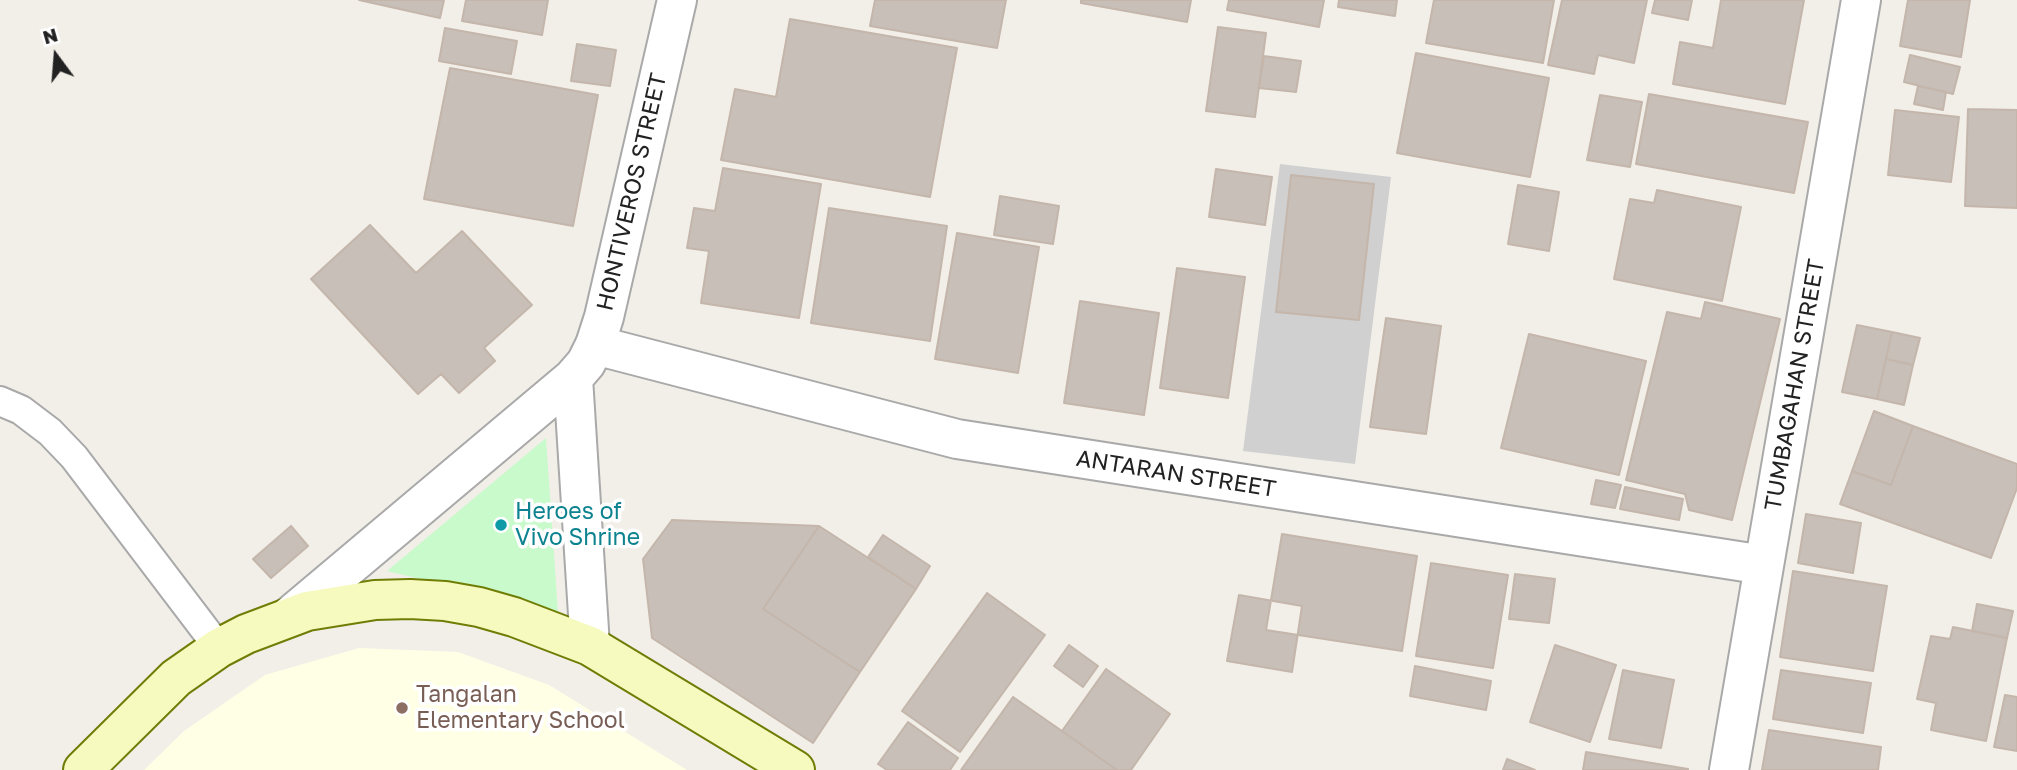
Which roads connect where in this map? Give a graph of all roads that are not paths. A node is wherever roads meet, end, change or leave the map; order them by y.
1 (677, 0) edge
2 (1861, 0) edge
3 (595, 345) junction
4 (573, 377) junction
5 (0, 401) edge
6 (1764, 565) junction
7 (290, 616) junction
8 (590, 646) junction
9 (219, 648) junction
10 (83, 770) edge
11 (795, 770) edge
12 (1729, 770) edge

1 - 3 street, HONTIVEROS STREET
2 - 6 street, TUMBAGAHAN STREET
3 - 4 street, HONTIVEROS STREET
3 - 6 street, ANTARAN STREET
4 - 7 street, HONTIVEROS STREET
4 - 8 street
5 - 9 lane
6 - 12 street, TUMBAGAHAN STREET
7 - 8 main road
7 - 9 main road
8 - 11 main road
9 - 10 main road

